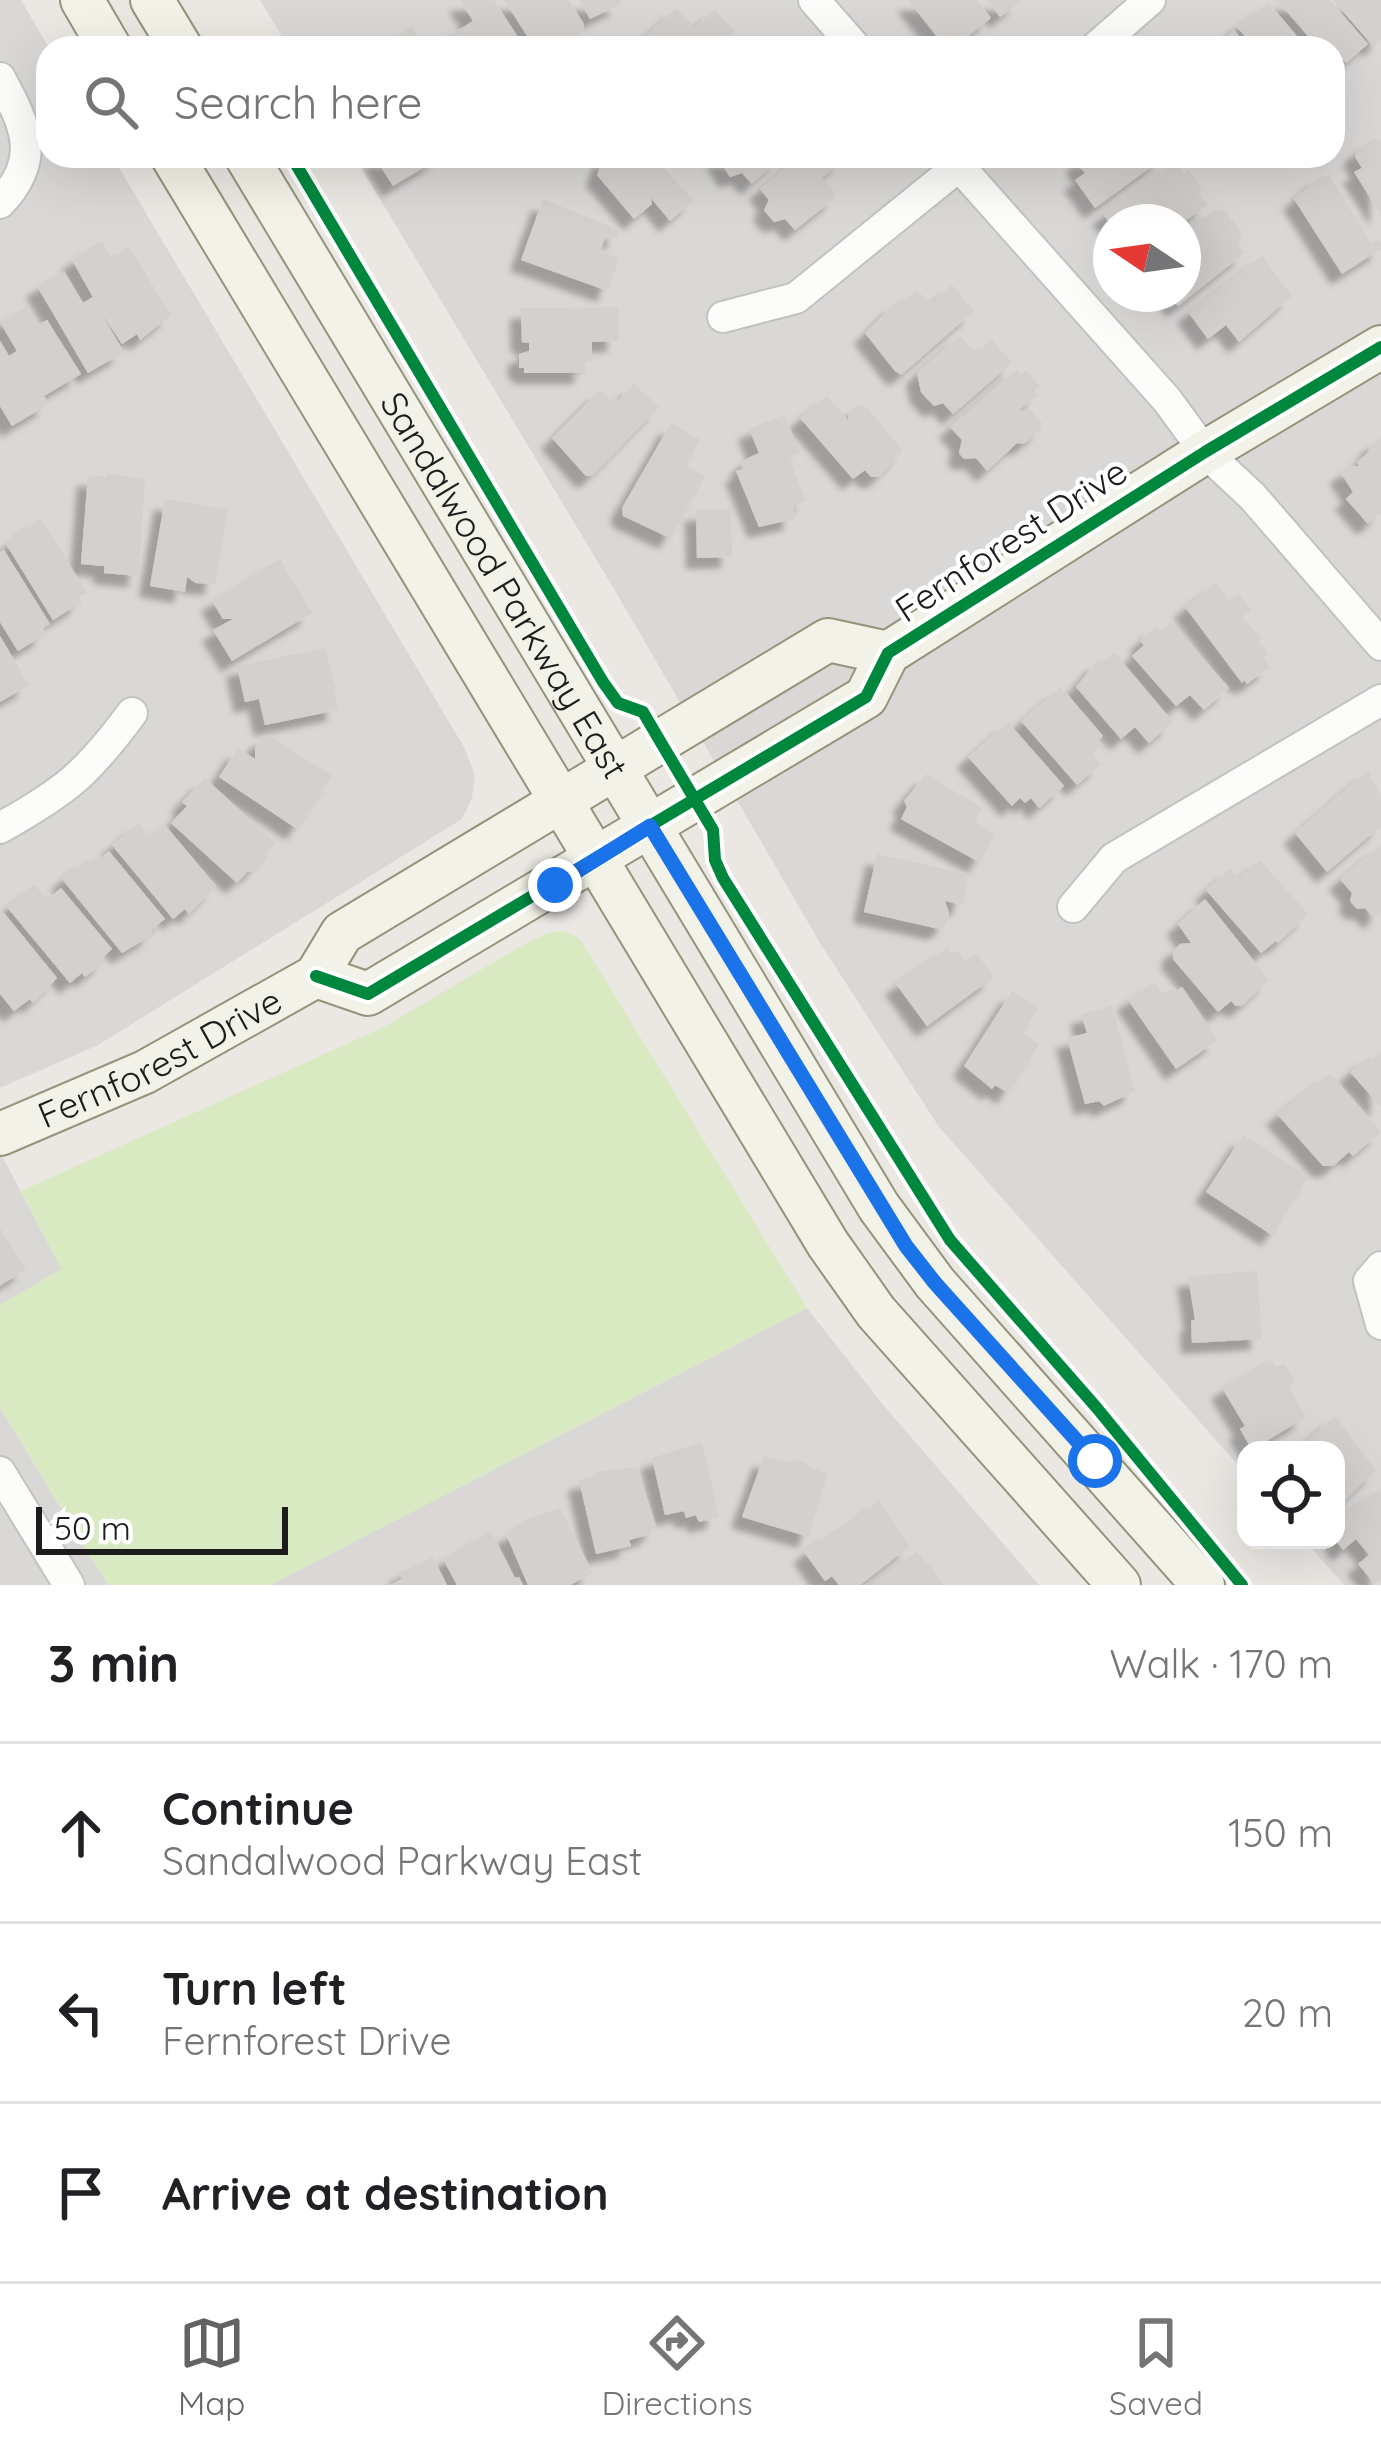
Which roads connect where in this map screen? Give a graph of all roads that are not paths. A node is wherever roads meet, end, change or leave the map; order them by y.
1 (82, 0) edge
2 (152, 0) edge
3 (814, 0) edge
4 (1150, 0) edge
5 (103, 36) edge
6 (174, 36) edge
7 (846, 36) edge
8 (1109, 36) edge
9 (0, 78) edge
10 (179, 168) edge
11 (253, 168) edge
12 (950, 168) edge
13 (967, 168) edge
14 (0, 203) edge
15 (722, 317) dead end
16 (1381, 346) edge
17 (1205, 452) junction
18 (1381, 645) edge
19 (888, 653) junction
20 (1381, 700) edge
21 (132, 713) dead end
22 (616, 766) junction
23 (558, 802) junction
24 (650, 826) junction
25 (0, 828) edge
26 (596, 860) junction
27 (1073, 907) dead end
28 (316, 976) junction
29 (0, 1134) edge
30 (1381, 1267) edge
31 (1381, 1324) edge
32 (0, 1472) edge
33 (69, 1585) edge
34 (1119, 1585) edge
35 (1203, 1585) edge

1 - 5 main road
2 - 6 main road
3 - 7 street
4 - 8 street
9 - 14 street
10 - 23 main road, Sandalwood Parkway East
11 - 22 main road, Sandalwood Parkway East
12 - 15 street
13 - 17 street
16 - 17 main road, Fernforest Drive
17 - 18 street
17 - 19 main road, Fernforest Drive
19 - 22 main road, Fernforest Drive
19 - 24 main road, Fernforest Drive
20 - 27 street
21 - 25 street
22 - 23 main road, Fernforest Drive
22 - 24 main road, Sandalwood Parkway East
23 - 26 main road, Sandalwood Parkway East
23 - 28 main road, Fernforest Drive
24 - 26 main road, Fernforest Drive
24 - 35 main road, Sandalwood Parkway East
26 - 28 main road, Fernforest Drive
26 - 34 main road, Sandalwood Parkway East
28 - 29 main road, Fernforest Drive
30 - 31 street
32 - 33 street

